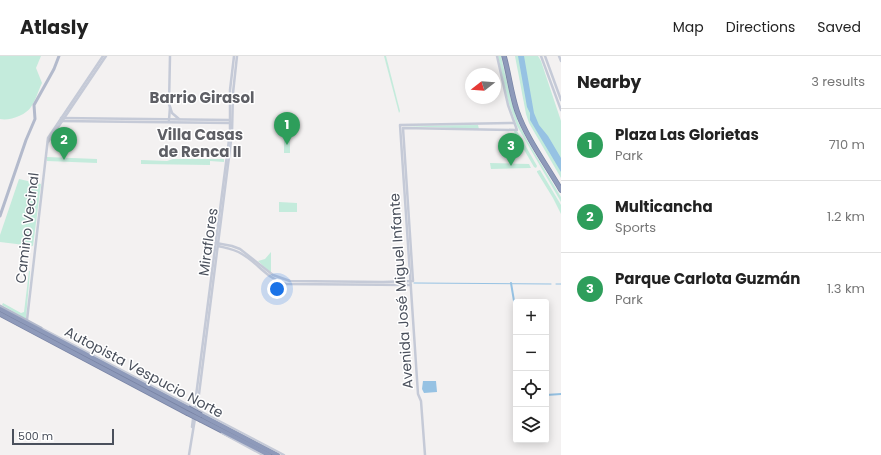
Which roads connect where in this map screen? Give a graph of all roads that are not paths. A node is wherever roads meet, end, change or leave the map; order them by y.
1 (59, 56) edge
2 (105, 56) edge
3 (170, 56) edge
4 (236, 56) edge
5 (497, 56) edge
6 (506, 56) edge
7 (541, 56) edge
8 (544, 56) edge
9 (559, 56) edge
10 (561, 61) edge
11 (551, 76) junction
12 (552, 80) junction
13 (561, 100) edge
14 (170, 107) junction
15 (561, 110) edge
16 (180, 119) junction
17 (62, 120) junction
18 (169, 121) junction
19 (231, 121) junction
20 (187, 122) junction
21 (514, 123) junction
22 (480, 124) junction
23 (486, 124) junction
24 (479, 130) junction
25 (486, 130) junction
26 (48, 143) junction
27 (561, 185) edge
28 (561, 190) edge
29 (406, 194) junction
30 (0, 216) edge
31 (217, 245) junction
32 (411, 282) junction
33 (0, 307) edge
34 (0, 315) edge
35 (27, 320) junction
36 (42, 328) junction
37 (31, 332) junction
38 (48, 338) junction
39 (57, 339) junction
40 (109, 368) junction
41 (133, 376) junction
42 (123, 381) junction
43 (196, 404) junction
44 (195, 409) junction
45 (188, 410) junction
46 (200, 413) junction
47 (194, 418) junction
48 (200, 420) junction
49 (194, 425) junction
50 (193, 431) junction
51 (189, 455) edge
52 (263, 455) edge
53 (269, 455) edge
54 (277, 455) edge
55 (284, 455) edge
56 (424, 455) edge

1 - 30 main road
2 - 17 street
3 - 14 street
4 - 19 street, Miraflores
5 - 21 street
6 - 27 highway
6 - 28 highway
7 - 11 street
8 - 11 street
9 - 10 street
11 - 12 street
12 - 13 street
12 - 15 street
14 - 16 street
14 - 18 street
16 - 18 street
16 - 19 street
16 - 20 street
17 - 18 street
17 - 26 street
17 - 26 street, Camino Vecinal
18 - 20 street
19 - 20 street
19 - 31 street, Miraflores
21 - 23 street
21 - 25 street
22 - 23 street
22 - 24 street
22 - 29 street, Avenida José Miguel Infante
23 - 25 street
24 - 25 street
24 - 29 street, Avenida José Miguel Infante
26 - 35 street, Camino Vecinal
29 - 32 street, Avenida José Miguel Infante
31 - 32 street
31 - 43 street, Miraflores
32 - 56 street, Avenida José Miguel Infante
33 - 35 main road
33 - 39 highway, Autopista Vespucio Norte
34 - 37 main road
34 - 38 highway, Autopista Vespucio Norte
35 - 36 main road
36 - 39 highway
36 - 41 street
37 - 38 highway
37 - 42 street
38 - 40 highway, Autopista Vespucio Norte
39 - 40 highway, Autopista Vespucio Norte
40 - 41 highway
40 - 42 highway
40 - 45 highway, Autopista Vespucio Norte
41 - 45 street
42 - 45 street
43 - 44 street, Miraflores
43 - 45 street
43 - 46 street
44 - 45 street
44 - 46 street
44 - 47 street, Miraflores
45 - 46 highway, Autopista Vespucio Norte, bridge
45 - 47 street
45 - 48 highway, Autopista Vespucio Norte, bridge
46 - 48 street
46 - 54 highway, Autopista Vespucio Norte
46 - 55 street
47 - 48 street
47 - 49 street, Miraflores
47 - 50 street, Miraflores
48 - 49 street
48 - 52 street
48 - 53 highway, Autopista Vespucio Norte
49 - 50 street, Miraflores
50 - 51 street, Miraflores

